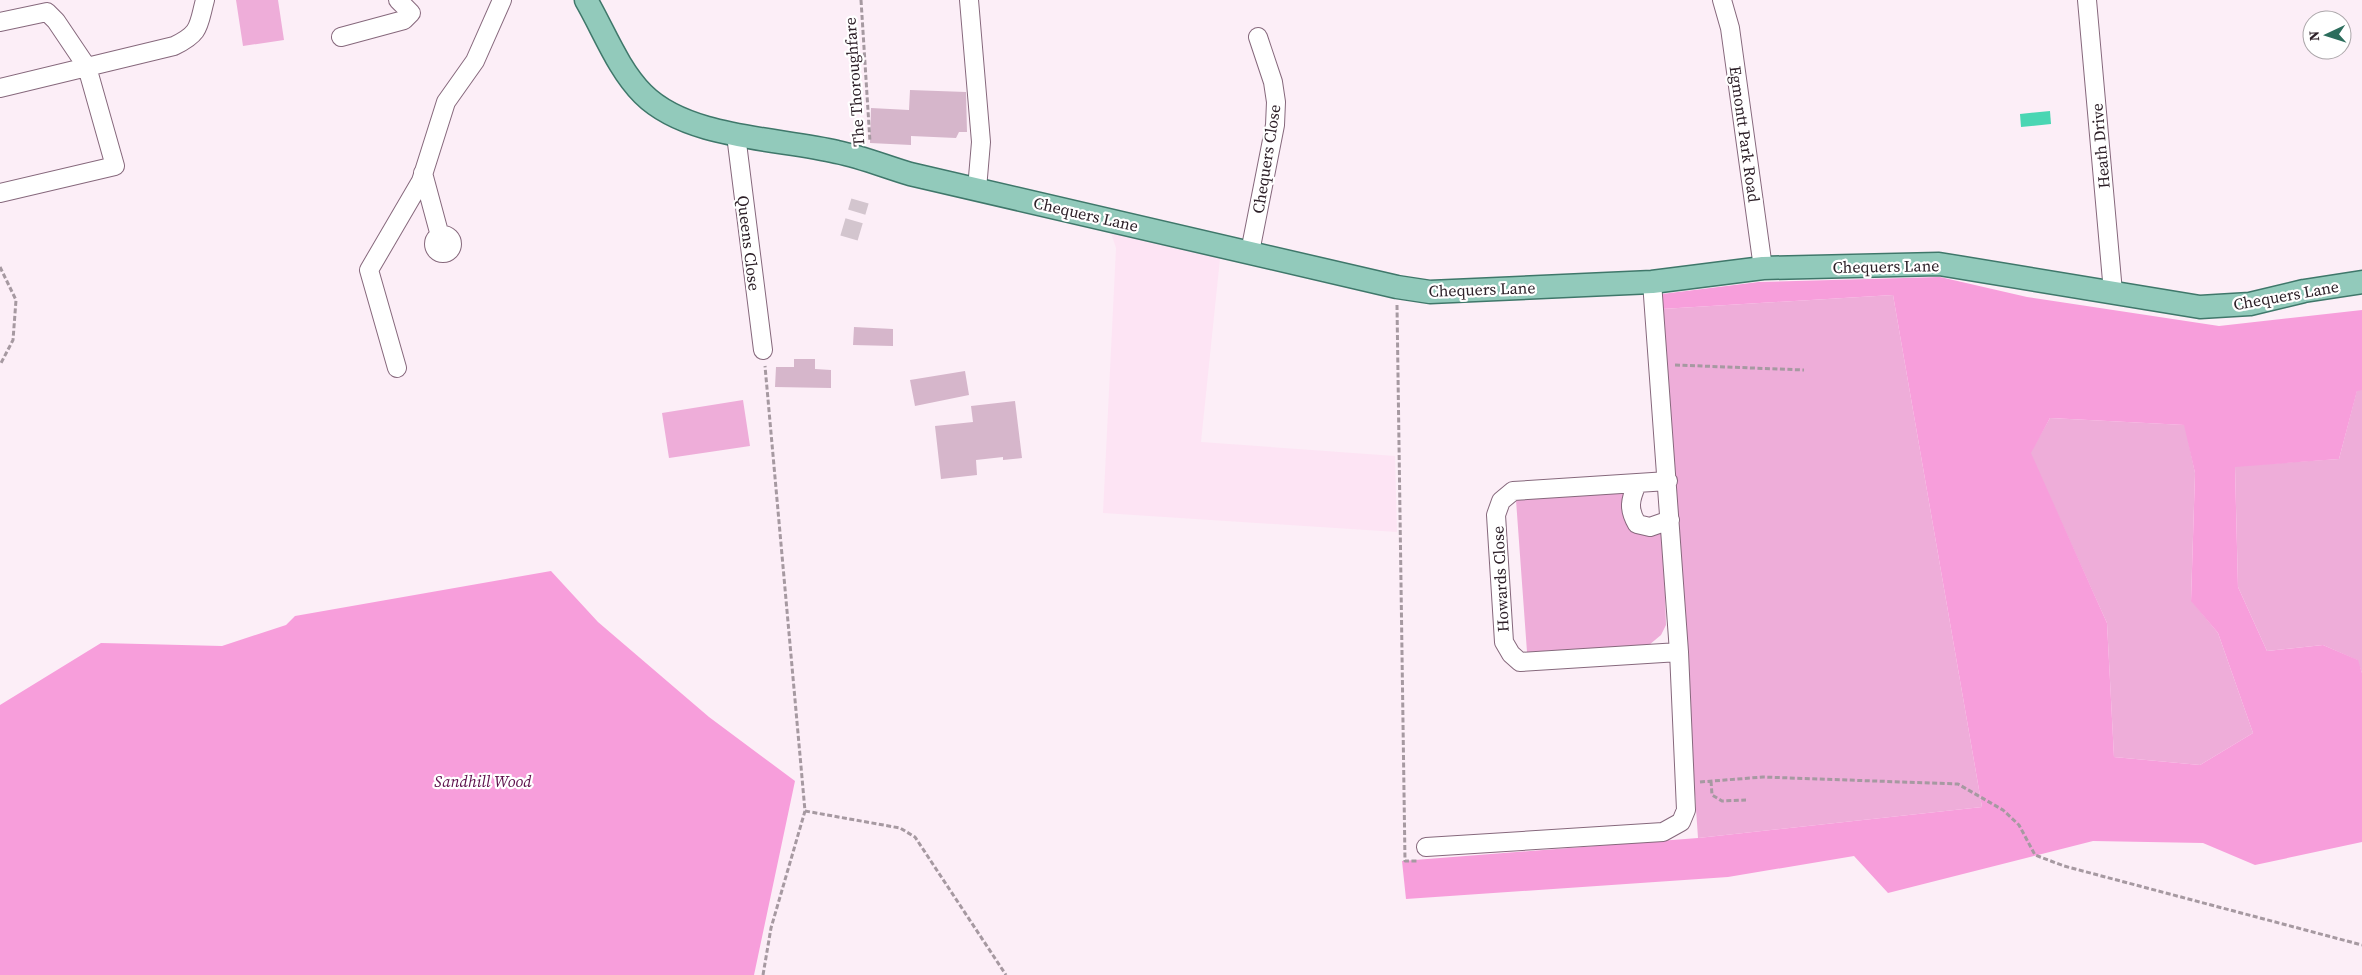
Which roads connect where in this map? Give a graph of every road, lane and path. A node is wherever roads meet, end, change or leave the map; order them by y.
1 (205, 0) edge
2 (398, 0) edge
3 (502, 0) edge
4 (586, 0) edge
5 (860, 0) edge
6 (969, 0) edge
7 (1722, 0) edge
8 (2087, 0) edge
9 (0, 22) edge
10 (341, 37) dead end
11 (1258, 37) dead end
12 (86, 67) junction
13 (0, 88) edge
14 (736, 135) junction
15 (873, 163) junction
16 (423, 173) junction
17 (977, 189) junction
18 (0, 193) edge
19 (440, 236) dead end
20 (1250, 252) junction
21 (0, 267) edge
22 (1762, 268) junction
23 (1652, 282) junction
24 (2362, 282) edge
25 (1397, 287) junction
26 (2114, 292) junction
27 (763, 350) joint
28 (0, 365) edge
29 (1659, 365) junction
30 (397, 368) dead end
31 (1804, 370) dead end
32 (1668, 481) junction
33 (1636, 484) junction
34 (1670, 520) junction
35 (1679, 652) junction
36 (1711, 781) junction
37 (1687, 783) junction
38 (1746, 800) dead end
39 (805, 811) junction
40 (1426, 847) joint
41 (2362, 945) edge
42 (763, 975) edge
43 (1006, 975) edge

1 - 12 street
2 - 10 street
3 - 16 street
4 - 14 main road, Chequers Lane
5 - 15 path, The Thoroughfare
6 - 17 street
7 - 22 street, Egmontt Park Road
8 - 26 street, Heath Drive
9 - 12 street
11 - 20 street, Chequers Close
12 - 13 street
12 - 18 street
14 - 15 main road, Chequers Lane
14 - 27 street, Queens Close
15 - 17 main road, Chequers Lane
16 - 19 street
16 - 30 street
17 - 20 main road, Chequers Lane
20 - 25 main road, Chequers Lane
21 - 28 path
22 - 23 main road, Chequers Lane
22 - 26 main road, Chequers Lane
23 - 25 main road, Chequers Lane
23 - 29 street
24 - 26 main road, Chequers Lane
25 - 40 path
27 - 39 path
29 - 31 path
29 - 32 street
32 - 33 street, Howards Close
32 - 34 street
33 - 34 street
33 - 35 street, Howards Close
34 - 35 street
35 - 37 street
36 - 37 path
36 - 38 path
36 - 41 path
37 - 40 street
39 - 42 path
39 - 43 path

